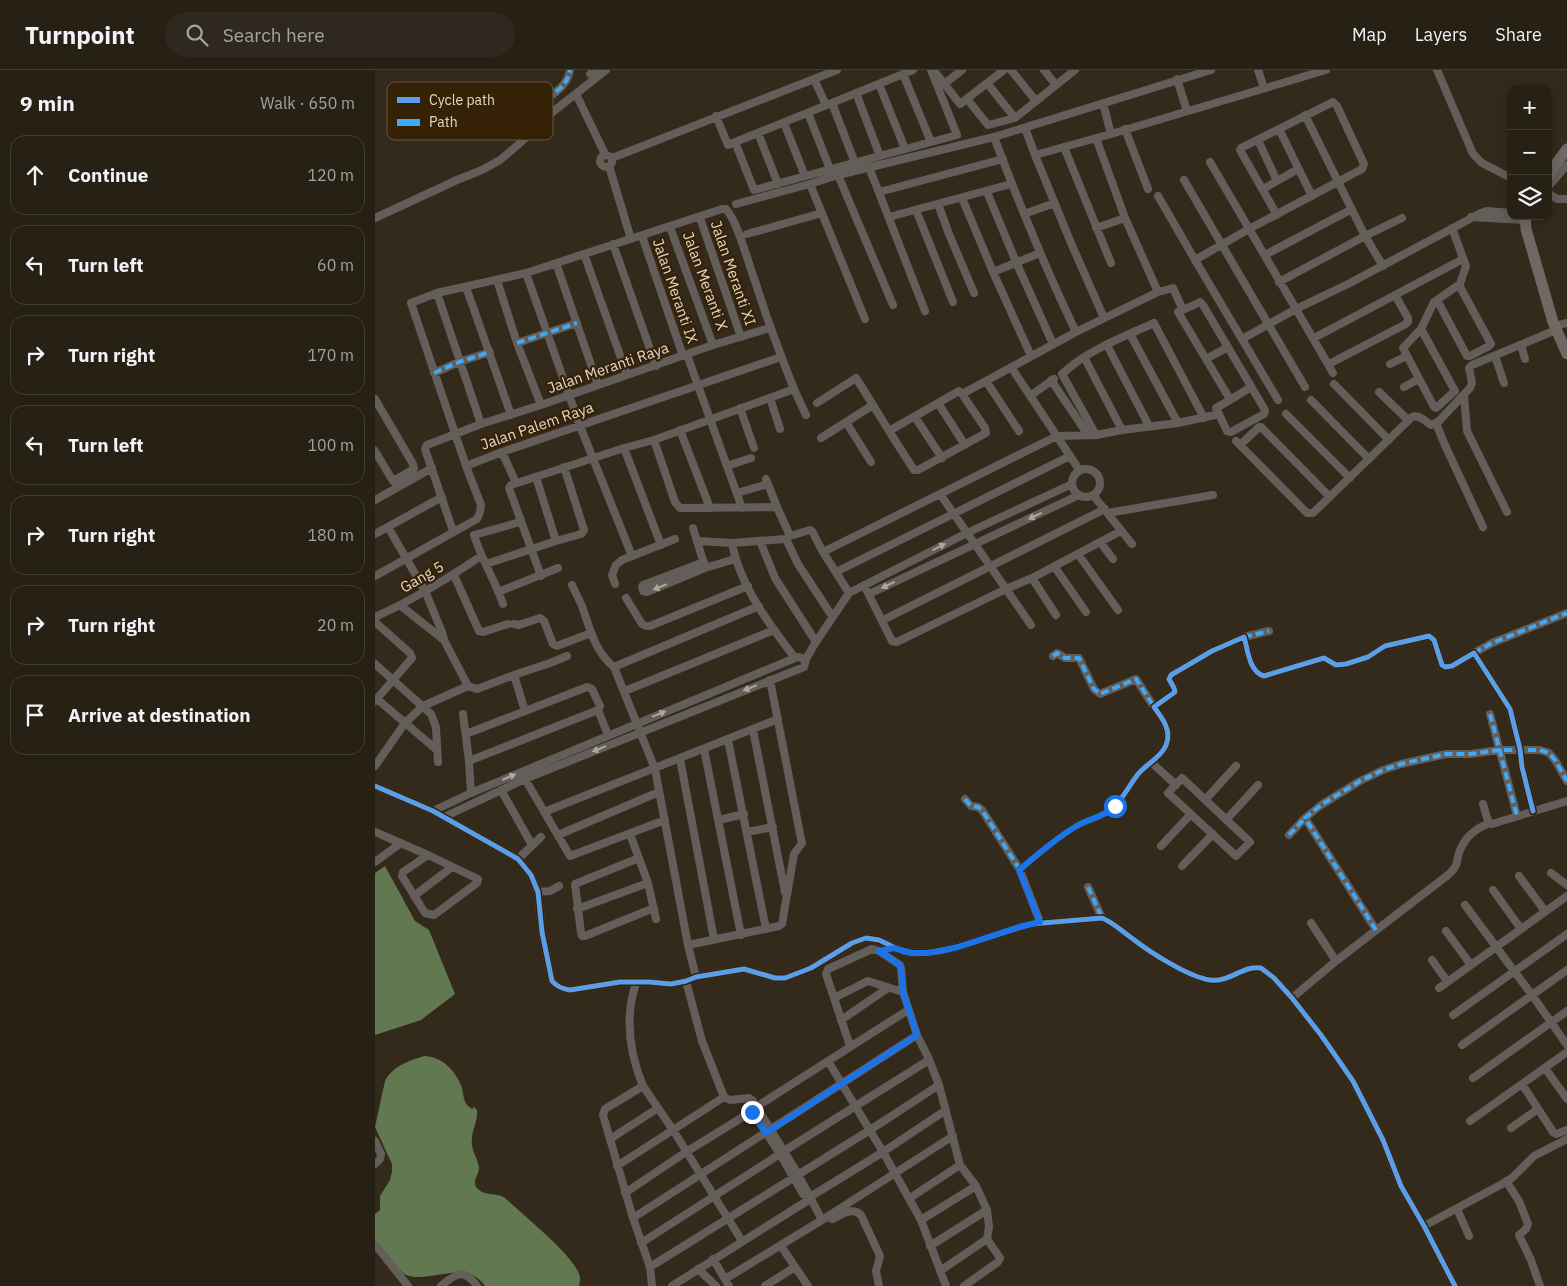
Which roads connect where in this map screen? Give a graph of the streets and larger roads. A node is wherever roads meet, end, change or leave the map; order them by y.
1 (570, 70) edge
2 (606, 70) edge
3 (837, 70) edge
4 (913, 70) edge
5 (932, 70) edge
6 (962, 70) edge
7 (1004, 70) edge
8 (1011, 70) edge
9 (1045, 70) edge
10 (1075, 70) edge
11 (1211, 70) edge
12 (1258, 70) edge
13 (1326, 70) edge
14 (1437, 70) edge
15 (903, 74) junction
16 (815, 79) junction
17 (1177, 80) junction
18 (987, 83) junction
19 (879, 84) junction
20 (944, 84) junction
21 (1056, 85) junction
22 (1264, 88) junction
23 (856, 93) junction
24 (553, 94) edge
25 (575, 94) junction
26 (967, 99) junction
27 (1036, 101) junction
28 (1103, 103) junction
29 (829, 104) junction
30 (553, 111) edge
31 (1187, 111) junction
32 (808, 113) junction
33 (1305, 115) junction
34 (716, 116) junction
35 (1015, 118) junction
36 (783, 123) junction
37 (1025, 128) junction
38 (1125, 129) junction
39 (1279, 129) junction
40 (758, 133) junction
41 (1111, 134) junction
42 (995, 137) junction
43 (1096, 138) junction
44 (523, 140) edge
45 (1258, 140) junction
46 (735, 142) junction
47 (931, 142) junction
48 (1064, 148) junction
49 (905, 149) junction
50 (1567, 149) edge
51 (1035, 155) junction
52 (880, 156) junction
53 (1003, 159) junction
54 (609, 160) junction
55 (1210, 162) dead end
56 (855, 163) junction
57 (1567, 165) edge
58 (869, 167) junction
59 (1298, 169) junction
60 (830, 170) junction
61 (1552, 170) edge
62 (838, 175) junction
63 (805, 176) junction
64 (1507, 176) edge
65 (1183, 180) dead end
66 (1277, 181) junction
67 (1338, 182) junction
68 (1552, 182) edge
69 (778, 184) junction
70 (810, 184) junction
71 (1011, 184) junction
72 (1148, 189) dead end
73 (1263, 189) junction
74 (879, 192) junction
75 (987, 192) junction
76 (1158, 196) dead end
77 (1312, 196) junction
78 (1552, 196) edge
79 (962, 198) junction
80 (1567, 199) edge
81 (1055, 203) junction
82 (736, 204) dead end
83 (938, 204) junction
84 (1352, 209) junction
85 (916, 210) junction
86 (822, 213) junction
87 (1024, 214) junction
88 (1507, 214) edge
89 (1277, 215) junction
90 (889, 217) junction
91 (1471, 217) junction
92 (375, 218) edge
93 (700, 218) junction
94 (1125, 218) junction
95 (1402, 218) dead end
96 (1507, 218) edge
97 (1526, 220) edge
98 (670, 226) junction
99 (1096, 228) junction
100 (1452, 228) junction
101 (1249, 229) junction
102 (747, 234) dead end
103 (642, 236) junction
104 (1365, 236) junction
105 (631, 239) junction
106 (613, 244) junction
107 (1222, 244) junction
108 (1040, 253) junction
109 (584, 254) junction
110 (1265, 255) junction
111 (1463, 259) junction
112 (1195, 260) junction
113 (556, 262) junction
114 (1016, 262) junction
115 (1111, 263) dead end
116 (1383, 266) junction
117 (993, 272) junction
118 (526, 273) junction
119 (497, 280) junction
120 (1279, 282) junction
121 (1459, 286) junction
122 (466, 287) junction
123 (1158, 292) junction
124 (974, 293) dead end
125 (437, 294) junction
126 (1395, 295) junction
127 (1437, 300) junction
128 (953, 302) dead end
129 (893, 305) dead end
130 (1296, 309) junction
131 (1183, 310) junction
132 (925, 311) dead end
133 (1104, 318) junction
134 (865, 319) dead end
135 (577, 323) junction
136 (1567, 323) edge
137 (1268, 324) junction
138 (770, 328) junction
139 (1555, 328) junction
140 (1421, 329) junction
141 (1076, 332) junction
142 (547, 333) junction
143 (1130, 334) junction
144 (741, 337) junction
145 (1314, 338) junction
146 (1242, 339) junction
147 (517, 343) junction
148 (1053, 344) junction
149 (713, 345) junction
150 (1107, 345) junction
151 (1521, 345) junction
152 (1228, 347) junction
153 (490, 352) junction
154 (1567, 354) edge
155 (685, 355) junction
156 (1031, 356) junction
157 (1407, 356) junction
158 (1495, 356) junction
159 (781, 357) junction
160 (1084, 357) junction
161 (1206, 359) junction
162 (1525, 359) dead end
163 (459, 362) junction
164 (1329, 364) junction
165 (1390, 364) dead end
166 (656, 366) junction
167 (1011, 367) junction
168 (434, 373) junction
169 (1333, 373) dead end
170 (1062, 374) junction
171 (627, 375) junction
172 (1419, 379) junction
173 (1051, 380) junction
174 (985, 381) junction
175 (1504, 383) dead end
176 (1334, 384) dead end
177 (598, 385) junction
178 (698, 386) junction
179 (1305, 387) dead end
180 (1404, 387) dead end
181 (1251, 388) junction
182 (794, 389) junction
183 (1379, 392) dead end
184 (962, 394) junction
185 (1464, 395) junction
186 (570, 396) junction
187 (1030, 396) junction
188 (770, 398) junction
189 (375, 399) edge
190 (1230, 400) junction
191 (1278, 400) dead end
192 (1311, 400) dead end
193 (817, 403) dead end
194 (938, 403) junction
195 (541, 405) junction
196 (873, 405) junction
197 (741, 408) junction
198 (1219, 414) junction
199 (1286, 414) dead end
200 (511, 415) junction
201 (806, 415) dead end
202 (915, 417) junction
203 (710, 418) junction
204 (1204, 418) junction
205 (1408, 420) junction
206 (846, 422) junction
207 (1178, 422) junction
208 (1436, 423) junction
209 (481, 424) junction
210 (580, 426) junction
211 (1149, 426) junction
212 (780, 428) dead end
213 (680, 430) junction
214 (1122, 430) junction
215 (889, 431) junction
216 (1019, 431) dead end
217 (455, 434) junction
218 (1092, 435) junction
219 (1057, 436) junction
220 (821, 438) dead end
221 (653, 440) junction
222 (1389, 440) junction
223 (965, 445) junction
224 (624, 448) junction
225 (754, 448) dead end
226 (375, 451) edge
227 (502, 452) junction
228 (1070, 456) junction
229 (593, 458) junction
230 (751, 458) dead end
231 (942, 458) junction
232 (1369, 458) junction
233 (871, 462) dead end
234 (466, 466) junction
235 (727, 466) junction
236 (564, 467) junction
237 (432, 468) junction
238 (1080, 471) junction
239 (536, 477) junction
240 (1350, 478) junction
241 (516, 483) junction
242 (1072, 484) junction
243 (737, 494) junction
244 (940, 494) junction
245 (1093, 494) junction
246 (1079, 495) junction
247 (1213, 496) dead end
248 (442, 497) junction
249 (1330, 497) junction
250 (375, 500) edge
251 (777, 507) junction
252 (710, 508) junction
253 (742, 508) junction
254 (1106, 511) junction
255 (1507, 512) dead end
256 (954, 514) junction
257 (521, 522) junction
258 (468, 524) junction
259 (388, 527) junction
260 (1483, 527) dead end
261 (693, 528) dead end
262 (453, 531) junction
263 (1121, 531) junction
264 (375, 534) edge
265 (968, 534) junction
266 (474, 535) junction
267 (788, 537) junction
268 (675, 539) dead end
269 (556, 541) junction
270 (760, 541) junction
271 (698, 542) junction
272 (1100, 542) junction
273 (731, 543) junction
274 (974, 544) junction
275 (1132, 544) dead end
276 (661, 545) junction
277 (531, 549) junction
278 (823, 552) junction
279 (1078, 554) junction
280 (481, 556) junction
281 (632, 556) junction
282 (406, 558) junction
283 (1113, 558) dead end
284 (735, 560) junction
285 (486, 564) junction
286 (704, 565) junction
287 (991, 566) junction
288 (1054, 566) junction
289 (558, 568) dead end
290 (836, 572) junction
291 (454, 575) junction
292 (375, 576) edge
293 (541, 576) junction
294 (1032, 578) junction
295 (615, 584) dead end
296 (572, 585) dead end
297 (864, 585) junction
298 (747, 586) junction
299 (1006, 589) junction
300 (425, 592) junction
301 (498, 592) junction
302 (849, 594) junction
303 (869, 594) junction
304 (626, 598) dead end
305 (503, 604) dead end
306 (401, 606) junction
307 (759, 606) junction
308 (1117, 610) dead end
309 (1086, 612) dead end
310 (1567, 613) edge
311 (1056, 615) dead end
312 (833, 616) junction
313 (375, 617) edge
314 (883, 620) junction
315 (375, 622) edge
316 (1031, 625) dead end
317 (775, 630) junction
318 (1269, 631) dead end
319 (591, 633) junction
320 (1244, 637) junction
321 (444, 640) junction
322 (816, 642) junction
323 (1474, 653) junction
324 (567, 656) dead end
325 (1053, 656) dead end
326 (795, 658) junction
327 (806, 659) junction
328 (375, 664) edge
329 (615, 668) junction
330 (514, 675) junction
331 (392, 680) junction
332 (770, 680) junction
333 (468, 686) junction
334 (625, 691) junction
335 (376, 700) edge
336 (423, 706) junction
337 (1154, 707) junction
338 (598, 710) junction
339 (525, 711) junction
340 (463, 714) dead end
341 (1490, 714) dead end
342 (778, 719) junction
343 (405, 723) junction
344 (637, 723) junction
345 (753, 730) junction
346 (641, 732) junction
347 (466, 734) junction
348 (608, 735) junction
349 (728, 740) junction
350 (704, 749) junction
351 (1520, 749) junction
352 (437, 750) junction
353 (1500, 750) junction
354 (680, 759) junction
355 (469, 761) junction
356 (438, 762) dead end
357 (1151, 762) junction
358 (375, 766) edge
359 (1236, 766) dead end
360 (655, 769) junction
361 (525, 779) junction
362 (1567, 781) edge
363 (1176, 784) junction
364 (1258, 785) dead end
365 (375, 786) edge
366 (487, 787) junction
367 (501, 790) junction
368 (659, 792) junction
369 (471, 793) junction
370 (490, 795) junction
371 (965, 799) dead end
372 (1205, 800) junction
373 (1567, 801) edge
374 (1483, 804) dead end
375 (433, 811) junction
376 (1533, 811) junction
377 (544, 812) junction
378 (743, 814) junction
379 (1191, 814) junction
380 (1517, 816) junction
381 (444, 817) junction
382 (1305, 818) junction
383 (665, 820) junction
384 (719, 820) junction
385 (1226, 820) junction
386 (1490, 823) junction
387 (773, 826) junction
388 (375, 832) edge
389 (747, 832) junction
390 (630, 834) junction
391 (1213, 834) junction
392 (558, 835) junction
393 (1289, 835) dead end
394 (541, 837) dead end
395 (401, 843) junction
396 (531, 846) junction
397 (1161, 846) dead end
398 (428, 855) junction
399 (639, 858) junction
400 (518, 859) junction
401 (376, 861) edge
402 (1182, 866) dead end
403 (452, 867) junction
404 (1019, 870) junction
405 (1551, 873) dead end
406 (1519, 876) dead end
407 (648, 883) junction
408 (1567, 885) edge
409 (559, 886) dead end
410 (1088, 887) dead end
411 (1493, 890) dead end
412 (538, 892) junction
413 (414, 896) junction
414 (786, 896) junction
415 (1567, 896) edge
416 (1465, 905) dead end
417 (654, 908) junction
418 (577, 909) junction
419 (1545, 911) junction
420 (1102, 918) junction
421 (656, 919) dead end
422 (1040, 922) junction
423 (1311, 923) dead end
424 (765, 929) junction
425 (1521, 929) junction
426 (1377, 930) junction
427 (1446, 930) dead end
428 (1567, 934) edge
429 (741, 935) junction
430 (714, 939) junction
431 (688, 945) junction
432 (1497, 946) junction
433 (894, 948) junction
434 (879, 951) junction
435 (1431, 960) dead end
436 (1337, 961) junction
437 (1471, 965) junction
438 (1567, 970) edge
439 (1515, 971) junction
440 (696, 977) junction
441 (686, 981) junction
442 (1447, 981) junction
443 (635, 983) junction
444 (888, 988) junction
445 (1439, 988) dead end
446 (903, 992) junction
447 (1532, 995) junction
448 (834, 998) junction
449 (1292, 998) junction
450 (909, 1010) junction
451 (1567, 1011) edge
452 (1453, 1015) dead end
453 (841, 1020) junction
454 (1551, 1022) junction
455 (917, 1035) junction
456 (1462, 1045) dead end
457 (1567, 1045) edge
458 (850, 1046) junction
459 (1567, 1052) edge
460 (929, 1060) junction
461 (828, 1061) junction
462 (1545, 1068) junction
463 (1473, 1078) dead end
464 (842, 1084) junction
465 (1522, 1084) junction
466 (939, 1085) junction
467 (643, 1086) junction
468 (724, 1097) junction
469 (1567, 1099) edge
470 (757, 1107) junction
471 (856, 1107) junction
472 (658, 1108) junction
473 (1538, 1109) junction
474 (946, 1110) junction
475 (1470, 1121) dead end
476 (1511, 1128) dead end
477 (673, 1130) junction
478 (870, 1130) junction
479 (1567, 1130) edge
480 (769, 1131) junction
481 (953, 1136) junction
482 (610, 1139) junction
483 (1567, 1139) edge
484 (375, 1141) edge
485 (686, 1152) junction
486 (883, 1152) junction
487 (782, 1153) junction
488 (375, 1164) edge
489 (960, 1165) junction
490 (617, 1166) junction
491 (700, 1174) junction
492 (895, 1174) junction
493 (795, 1175) junction
494 (1506, 1181) junction
495 (976, 1186) junction
496 (625, 1193) junction
497 (714, 1196) junction
498 (910, 1198) junction
499 (808, 1199) junction
500 (1457, 1209) junction
501 (987, 1210) junction
502 (633, 1218) junction
503 (729, 1218) junction
504 (822, 1220) junction
505 (921, 1220) junction
506 (1424, 1226) junction
507 (1469, 1236) dead end
508 (987, 1239) junction
509 (742, 1241) junction
510 (641, 1243) junction
511 (375, 1246) edge
512 (781, 1246) junction
513 (930, 1246) junction
514 (713, 1259) junction
515 (650, 1267) junction
516 (795, 1267) junction
517 (698, 1269) junction
518 (940, 1271) junction
519 (727, 1283) edge
520 (676, 1285) edge
521 (408, 1286) edge
522 (442, 1286) edge
523 (477, 1286) edge
524 (652, 1286) edge
525 (716, 1286) edge
526 (765, 1286) edge
527 (808, 1286) edge
528 (879, 1286) edge
529 (946, 1286) edge
530 (964, 1286) edge
531 (1455, 1286) edge
532 (1540, 1286) edge

1 - 24 street
2 - 25 street
3 - 16 street
4 - 15 street
5 - 20 street
5 - 47 street
6 - 20 street
7 - 18 street
8 - 27 street
9 - 21 street
10 - 21 street
11 - 17 street
12 - 22 street
13 - 22 street
14 - 64 street
15 - 19 street
15 - 47 street
16 - 29 street
16 - 34 street
17 - 28 street
17 - 31 street
18 - 26 street
18 - 35 street
19 - 23 street
19 - 49 street
20 - 26 street
21 - 27 street
22 - 31 street
23 - 29 street
23 - 52 street
25 - 30 street
25 - 54 street
26 - 35 street
27 - 35 street
28 - 37 street
28 - 41 street
29 - 32 street
29 - 56 street
31 - 38 street
32 - 36 street
32 - 60 street
33 - 39 street
33 - 67 street
33 - 67 street
34 - 46 street
34 - 54 street
36 - 40 street
36 - 63 street
37 - 42 street
37 - 51 street
38 - 41 street
38 - 72 street
39 - 45 street
39 - 59 street
40 - 46 street
40 - 69 street
41 - 43 street
42 - 53 street
42 - 58 street
43 - 48 street
43 - 94 street
44 - 92 street
45 - 66 street
45 - 73 street
46 - 69 street
47 - 49 street
48 - 51 street
48 - 99 street
49 - 52 street
50 - 61 street
51 - 81 street
52 - 56 street
53 - 71 street
53 - 74 street
54 - 105 street
55 - 101 street
56 - 60 street
57 - 68 street
58 - 62 street
58 - 74 street
59 - 66 street
59 - 77 street
60 - 63 street
62 - 70 street
62 - 129 street
63 - 69 street
65 - 107 street
66 - 73 street
67 - 77 street
67 - 84 street
70 - 82 street
70 - 86 street
71 - 75 street
71 - 87 street
73 - 89 street
74 - 90 street
75 - 79 street
75 - 114 street
76 - 112 street
77 - 89 street
78 - 80 street
79 - 83 street
79 - 117 street
81 - 87 street
81 - 133 street
83 - 85 street
83 - 124 street
84 - 104 street
84 - 110 street
85 - 90 street
85 - 128 street
86 - 102 street
86 - 134 street
87 - 108 street
88 - 91 street
89 - 101 street
90 - 132 street
91 - 96 street
91 - 100 street
93 - 98 street
93 - 138 street
93 - 144 street, Jalan Meranti XI
94 - 99 street
94 - 123 street
95 - 104 street
97 - 139 street
98 - 103 street
98 - 149 street, Jalan Meranti X
99 - 115 street
100 - 111 street
100 - 116 street
101 - 107 street
101 - 110 street
103 - 105 street
103 - 155 street, Jalan Meranti IX
104 - 116 street
104 - 120 street
105 - 106 street
106 - 109 street
106 - 166 street
107 - 112 street
107 - 137 street
108 - 114 street
108 - 141 street
109 - 113 street
109 - 171 street
110 - 120 street
111 - 121 street
111 - 126 street
112 - 146 street
113 - 118 street
113 - 135 street
114 - 117 street
114 - 148 street
116 - 130 street
117 - 156 street
118 - 119 street
118 - 142 street
119 - 122 street
119 - 147 street
120 - 130 street
121 - 127 street
121 - 127 street
122 - 125 street
122 - 153 street
123 - 131 street
123 - 133 street
125 - 163 street
125 - 168 street
126 - 145 street
126 - 164 street
127 - 140 street
130 - 137 street
130 - 145 street
131 - 152 street
131 - 161 street
133 - 141 street
135 - 142 street
135 - 177 street
136 - 139 street
137 - 146 street
137 - 179 street
138 - 144 street, Jalan Meranti Raya
138 - 159 street
139 - 151 street
139 - 154 street
140 - 157 street
140 - 172 street
141 - 148 street
142 - 147 street
142 - 186 street
143 - 150 street
143 - 204 street
143 - 207 street
144 - 149 street, Jalan Meranti Raya
145 - 164 street
146 - 191 street
147 - 195 street
148 - 156 street
149 - 155 street, Jalan Meranti Raya
150 - 160 street
150 - 211 street
151 - 158 street
151 - 162 street
152 - 161 street
152 - 181 street
153 - 163 street
153 - 200 street
155 - 166 street, Jalan Meranti Raya
155 - 178 street, Jalan Meranti IX
156 - 167 street
157 - 165 street
157 - 172 street
158 - 175 street
158 - 185 street
159 - 178 street, Jalan Palem Raya
159 - 182 street
160 - 170 street
160 - 214 street
161 - 190 street
163 - 168 street
163 - 209 street
164 - 169 street
166 - 171 street, Jalan Meranti Raya
167 - 174 street
167 - 187 street
168 - 217 street
170 - 173 street
170 - 218 street
171 - 177 street, Jalan Meranti Raya
172 - 180 street
173 - 187 street
173 - 218 street
174 - 184 street
174 - 216 street
176 - 222 street
177 - 186 street, Jalan Meranti Raya
178 - 203 street, Jalan Meranti IX
178 - 210 street, Jalan Palem Raya
181 - 190 street
181 - 198 street
182 - 188 street
182 - 201 street
183 - 205 street
184 - 194 street
184 - 223 street
185 - 208 street
185 - 255 street
186 - 195 street, Jalan Meranti Raya
186 - 210 street
187 - 219 street
188 - 197 street
188 - 212 street
189 - 226 street
190 - 198 street
192 - 232 street
193 - 196 street
194 - 202 street
194 - 223 street
195 - 200 street, Jalan Meranti Raya
196 - 206 street
196 - 215 street
197 - 203 street
197 - 225 street
198 - 204 street
199 - 240 street
200 - 209 street, Jalan Meranti Raya
202 - 215 street
202 - 231 street
203 - 213 street
203 - 235 street, Jalan Meranti IX
204 - 207 street
205 - 208 street
205 - 222 street
206 - 220 street
206 - 233 street
207 - 211 street
208 - 260 street
209 - 217 street, Jalan Meranti Raya
210 - 227 street, Jalan Palem Raya
210 - 229 street
211 - 214 street
213 - 221 street
213 - 252 street
214 - 218 street
215 - 231 street
217 - 234 street
217 - 237 street, Jalan Meranti Raya
218 - 219 street
219 - 228 street
219 - 244 street
221 - 224 street
221 - 252 street
222 - 232 street
223 - 231 street
224 - 229 street
224 - 276 street
227 - 234 street, Jalan Palem Raya
227 - 241 street
228 - 238 street
228 - 256 street
229 - 236 street
229 - 281 street
230 - 235 street
232 - 240 street
234 - 258 street, Jalan Palem Raya
235 - 243 street, Jalan Meranti IX
236 - 239 street
236 - 269 street
237 - 248 street
237 - 250 street
238 - 242 street
238 - 245 street
239 - 241 street
239 - 269 street
240 - 249 street
241 - 257 street
242 - 246 street
242 - 265 street
243 - 251 street
243 - 253 street, Jalan Meranti IX
244 - 256 street
244 - 278 street
245 - 246 street
245 - 254 street
246 -> 274 street
247 - 254 street
248 - 259 street
248 - 262 street
249 - 249 street
251 - 253 street
251 - 267 street
252 - 253 street
254 - 263 street
254 - 287 street
256 - 265 street
256 - 290 street
257 - 266 street
257 - 277 street
258 - 262 street
258 - 266 street
259 - 264 street
259 - 282 street
261 - 271 street
262 - 282 street
263 - 272 street
263 - 275 street
265 - 274 street
297 -> 265 street
266 - 280 street
267 - 270 street
267 - 278 street
267 - 312 street
268 - 276 street
269 - 277 street
270 - 273 street
270 - 322 street
271 - 273 street
271 - 286 street
272 - 279 street
272 - 283 street
273 - 284 street
274 - 287 street
274 -> 303 street
276 - 281 street
277 - 285 street
277 - 293 street
278 - 290 street
279 - 288 street
279 - 308 street
280 - 285 street
280 - 291 street, Gang 5
281 - 295 street
282 - 292 street
282 - 300 street
284 - 286 street
284 - 298 street
285 - 301 street
286 -> 286 street
287 - 299 street
287 - 314 street
288 - 294 street
288 - 309 street
289 - 293 street
290 - 302 street
291 - 300 street, Gang 5
291 - 319 street
293 - 301 street
294 - 299 street
294 - 311 street
296 - 319 street
297 - 302 street
297 - 303 street
298 - 304 street
298 - 307 street
299 - 314 street
299 - 316 street
300 - 306 street, Gang 5
300 - 321 street
301 - 305 street
302 - 312 street
303 - 314 street
306 - 313 street, Gang 5
306 - 321 street
307 - 317 street
307 - 329 street
310 - 323 street
312 - 322 street
315 - 331 street
317 - 326 street
317 - 334 street
318 - 320 street
319 - 329 street
320 - 323 street
320 - 337 street
321 - 333 street
322 - 327 street
323 - 351 street
324 - 330 street
325 - 337 street
326 - 327 street
344 -> 326 street
327 - 332 street
328 - 331 street
329 - 334 street
330 - 333 street
330 - 339 street
331 - 335 street
331 - 336 street
332 - 342 street
332 -> 346 street
333 - 336 street
334 - 344 street
335 - 343 street
336 - 343 street
336 - 352 street
337 - 357 street
338 - 339 street
338 - 348 street
338 - 355 street
339 - 347 street
340 - 347 street
341 - 353 street
342 - 345 street
342 - 414 street
343 - 352 street
343 - 358 street
344 - 346 street
344 - 348 street
345 - 349 street
345 - 387 street
346 - 360 street
346 -> 361 street
347 - 355 street
366 -> 348 street
349 - 350 street
349 - 378 street
350 - 354 street
350 - 384 street
351 - 353 street
351 - 362 street
351 - 376 street
352 - 356 street
353 - 380 street
353 - 382 street
354 - 360 street
354 - 430 street
355 - 369 street
357 - 363 street
357 - 404 street
359 - 372 street
360 - 368 street
360 - 377 street
361 - 367 street
361 - 377 street
363 - 372 street
363 - 379 street
364 - 385 street
365 - 375 street
366 - 369 street
366 - 370 street
367 - 370 street
367 - 396 street
368 - 383 street
368 - 392 street
369 - 375 street
370 - 381 street
371 - 404 street
372 - 385 street
373 - 376 street
374 - 386 street
375 - 381 street
376 - 380 street
377 - 392 street
378 - 384 street
378 - 389 street
379 - 391 street
379 - 397 street
380 - 386 street
381 - 400 street
382 - 393 street
382 - 426 street
383 - 390 street
383 - 431 street
384 - 429 street
385 - 391 street
386 - 426 street
387 - 389 street
387 - 414 street
388 - 395 street
389 - 424 street
390 - 392 street
390 - 399 street
391 - 402 street
394 - 396 street
395 - 398 street
395 - 401 street
396 - 400 street
398 - 403 street
398 - 413 street
399 - 407 street
399 - 418 street
400 - 412 street
403 - 413 street
403 - 413 street
404 - 422 street
405 - 408 street
406 - 419 street
407 - 417 street
407 - 418 street
409 - 412 street
410 - 420 street
411 - 425 street
412 - 443 street
414 - 424 street
415 - 419 street
416 - 432 street
417 - 418 street
417 - 421 street
419 - 425 street
420 - 422 street
420 - 449 street
422 - 433 street
423 - 436 street
424 - 429 street
425 - 432 street
426 - 436 street
427 - 437 street
428 - 439 street
429 - 430 street
430 - 431 street
431 - 440 street
432 - 437 street
432 - 439 street
433 - 434 street
433 - 440 street
434 - 446 street
434 - 448 street
435 - 442 street
436 - 449 street
437 - 442 street
438 - 447 street
439 - 447 street
439 - 452 street
440 - 441 street
441 - 443 street
441 - 468 street
442 - 445 street
443 - 467 street
444 - 446 street
444 - 448 street
444 - 453 street
446 - 450 street
447 - 454 street
447 - 456 street
448 - 453 street
449 - 506 street
450 - 455 street
450 - 458 street
451 - 454 street
453 - 458 street
454 - 457 street
454 - 463 street
455 - 460 street
455 - 464 street
458 - 461 street
459 - 462 street
460 - 466 street
460 - 471 street
461 - 464 street
461 - 470 street
462 - 465 street
462 - 469 street
464 - 471 street
464 - 480 street
465 - 473 street
465 - 475 street
466 - 474 street
466 - 478 street
467 - 472 street
467 - 482 street
468 - 470 street
468 - 477 street
470 - 480 street
471 - 478 street
471 - 487 street
472 - 477 street
472 - 482 street
473 - 476 street
473 - 479 street
474 - 481 street
474 - 486 street
477 - 485 street
477 - 490 street
478 - 486 street
478 - 493 street
480 - 485 street
480 - 487 street
480 - 491 street
481 - 489 street
481 - 492 street
482 - 490 street
483 - 494 street
484 - 488 street
485 - 491 street
485 - 496 street
486 - 492 street
486 - 499 street
487 - 493 street
487 - 497 street
489 - 495 street
489 - 498 street
490 - 496 street
491 - 497 street
491 - 502 street
492 - 498 street
492 - 504 street
493 - 499 street
493 - 503 street
494 - 500 street
494 - 532 street
495 - 501 street
495 - 505 street
496 - 502 street
497 - 503 street
497 - 510 street
498 - 505 street
499 - 504 street
499 - 509 street
500 - 506 street
500 - 507 street
501 - 508 street
501 - 513 street
502 - 510 street
503 - 509 street
503 - 515 street
504 - 512 street
504 - 528 street
505 - 513 street
506 - 531 street
508 - 518 street
508 - 530 street
509 - 514 street
510 - 515 street
511 - 521 street
512 - 516 street
512 - 519 street
513 - 518 street
514 - 517 street
514 - 519 street
515 - 524 street
516 - 526 street
516 - 527 street
517 - 520 street
517 - 525 street
518 - 529 street
522 - 523 street

